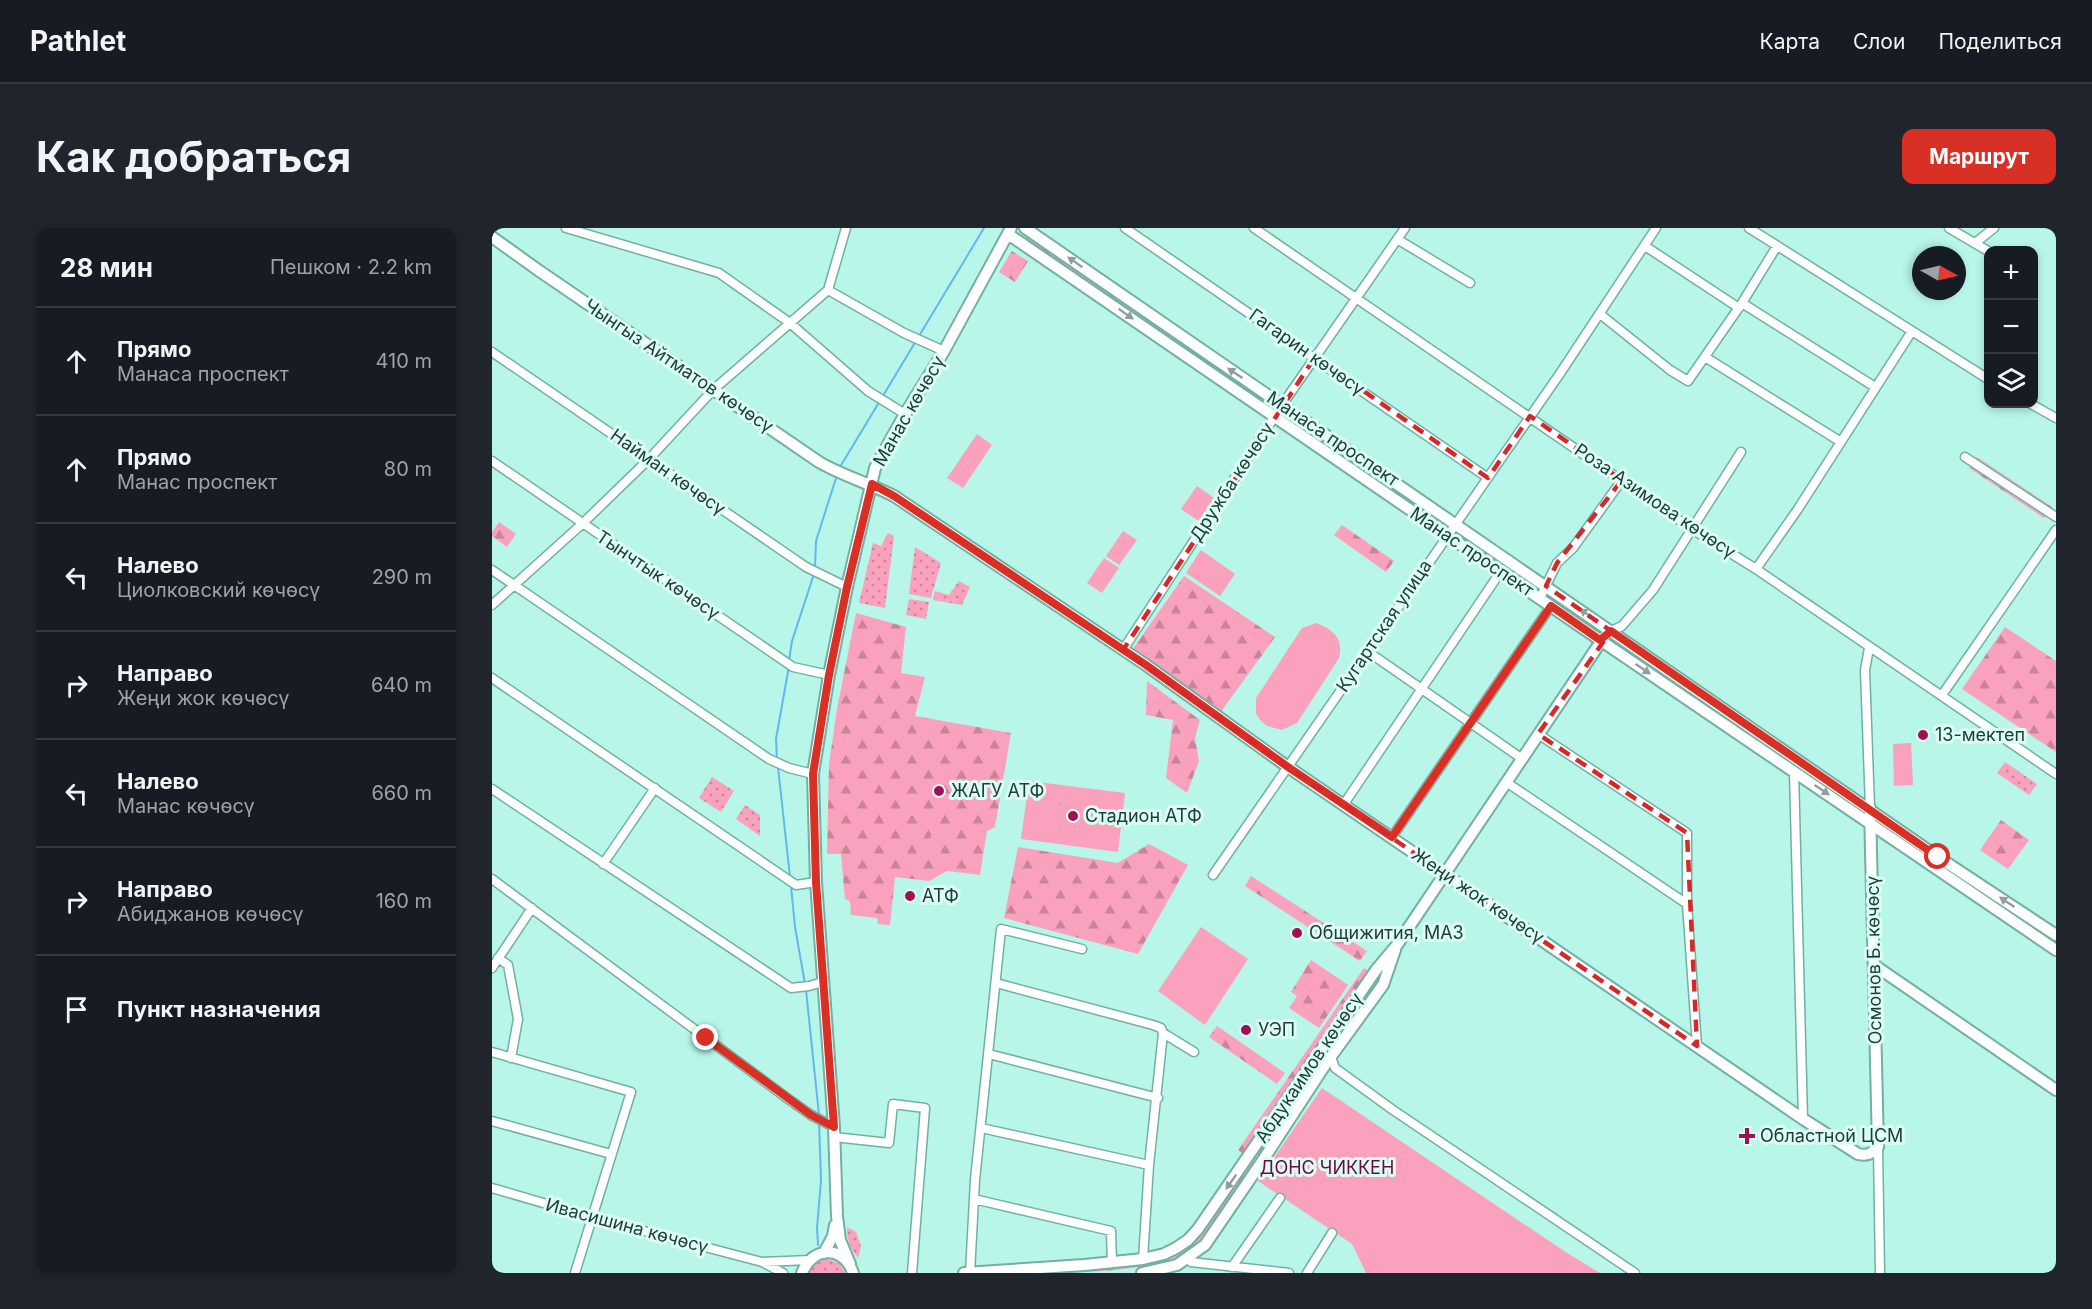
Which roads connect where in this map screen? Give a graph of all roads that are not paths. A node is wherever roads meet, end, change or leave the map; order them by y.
1 (566, 228) edge
2 (846, 228) edge
3 (1025, 228) edge
4 (1125, 228) edge
5 (1254, 228) edge
6 (1405, 228) edge
7 (1656, 228) edge
8 (1749, 228) edge
9 (1949, 228) edge
10 (1994, 228) edge
11 (1010, 231) edge
12 (492, 237) edge
13 (1398, 239) junction
14 (1975, 243) junction
15 (1645, 246) junction
16 (1777, 246) junction
17 (1984, 248) edge
18 (1470, 283) dead end
19 (828, 290) junction
20 (1356, 298) junction
21 (1740, 306) junction
22 (1600, 314) junction
23 (790, 322) junction
24 (1912, 331) junction
25 (1182, 336) junction
26 (1174, 347) junction
27 (944, 351) junction
28 (492, 352) edge
29 (1315, 357) junction
30 (1705, 357) junction
31 (1984, 376) edge
32 (1875, 387) junction
33 (713, 390) junction
34 (1282, 405) junction
35 (2038, 408) edge
36 (905, 414) junction
37 (1530, 416) junction
38 (1275, 417) junction
39 (2056, 418) edge
40 (1841, 442) junction
41 (1741, 452) dead end
42 (1965, 457) dead end
43 (649, 459) junction
44 (492, 461) edge
45 (1488, 478) junction
46 (1622, 480) junction
47 (872, 484) junction
48 (2056, 517) edge
49 (1455, 523) junction
50 (582, 524) junction
51 (1692, 529) junction
52 (2056, 530) edge
53 (1447, 534) junction
54 (1756, 569) junction
55 (492, 570) edge
56 (1501, 571) junction
57 (513, 585) junction
58 (1546, 586) junction
59 (847, 587) junction
60 (1540, 598) junction
61 (492, 605) edge
62 (1551, 606) junction
63 (1611, 631) junction
64 (1600, 640) junction
65 (1869, 648) junction
66 (1123, 650) junction
67 (1367, 651) junction
68 (829, 675) junction
69 (492, 678) edge
70 (1422, 688) junction
71 (1942, 695) junction
72 (1707, 697) junction
73 (1700, 708) junction
74 (1472, 723) junction
75 (1538, 734) junction
76 (1784, 750) junction
77 (1521, 758) junction
78 (1776, 760) junction
79 (1288, 767) junction
80 (1794, 772) junction
81 (813, 774) junction
82 (2056, 774) edge
83 (1506, 782) junction
84 (655, 788) junction
85 (492, 789) edge
86 (1344, 804) junction
87 (1870, 808) junction
88 (1870, 824) junction
89 (1392, 837) junction
90 (1935, 861) junction
91 (603, 864) junction
92 (1443, 874) junction
93 (1213, 875) dead end
94 (492, 879) edge
95 (816, 882) junction
96 (1979, 884) junction
97 (1972, 893) junction
98 (1687, 904) junction
99 (532, 908) junction
100 (2056, 934) edge
101 (1397, 945) junction
102 (2052, 947) edge
103 (1082, 949) dead end
104 (498, 958) junction
105 (1874, 965) junction
106 (492, 968) edge
107 (823, 982) junction
108 (996, 983) junction
109 (1163, 1033) junction
110 (1697, 1046) junction
111 (492, 1052) edge
112 (1194, 1052) dead end
113 (989, 1054) junction
114 (1331, 1057) junction
115 (511, 1058) junction
116 (1335, 1068) junction
117 (1321, 1071) junction
118 (2056, 1090) edge
119 (1158, 1098) junction
120 (1803, 1119) junction
121 (492, 1121) edge
122 (981, 1128) junction
123 (831, 1129) junction
124 (1878, 1147) junction
125 (1251, 1153) junction
126 (611, 1154) junction
127 (1263, 1160) junction
128 (1149, 1165) junction
129 (492, 1188) edge
130 (1280, 1198) dead end
131 (974, 1199) junction
132 (837, 1216) junction
133 (591, 1217) junction
134 (1332, 1233) dead end
135 (824, 1253) junction
136 (1143, 1258) junction
137 (810, 1260) junction
138 (1188, 1261) junction
139 (762, 1262) junction
140 (1112, 1262) junction
141 (1232, 1266) junction
142 (851, 1269) edge
143 (575, 1273) edge
144 (783, 1273) edge
145 (802, 1273) edge
146 (912, 1273) edge
147 (964, 1273) edge
148 (970, 1273) edge
149 (1142, 1273) edge
150 (1191, 1273) edge
151 (1288, 1273) edge
152 (1307, 1273) edge
153 (1635, 1273) edge
154 (1880, 1273) edge

1 - 23 street
2 - 19 street
25 -> 3 main road, Манаса проспект
4 - 29 street, Гагарин көчөсү
5 - 20 street, Роза Азимова көчөсү
6 - 13 street, Дружба көчөсү
7 - 15 street, Кугартская улица
8 - 16 street
9 - 14 street
10 - 14 street
11 -> 26 main road, Манас проспект
11 - 27 main road, Манас көчөсү
12 - 33 main road, Чынгыз Айтматов көчөсү
13 - 18 street
13 - 20 street, Дружба көчөсү
14 - 17 street
15 - 21 street
15 - 22 street, Кугартская улица
16 - 21 street
16 - 24 street
19 - 23 street
19 - 27 street
20 - 29 street, Дружба көчөсү
20 - 37 street, Роза Азимова көчөсү
21 - 30 street
21 - 32 street
22 - 30 street
22 - 37 street, Кугартская улица
23 - 33 street
23 - 36 street
24 - 31 street
24 - 32 street
25 - 26 street
34 -> 25 main road, Манаса проспект
26 - 38 main road, Манас проспект
27 - 36 main road, Манас көчөсү
28 - 43 street, Найман көчөсү
29 - 34 street, Дружба көчөсү
29 - 45 street, Гагарин көчөсү
30 - 40 street
32 - 40 street
33 - 43 street
33 - 47 main road, Чынгыз Айтматов көчөсү
34 - 38 street, Дружба көчөсү
34 - 49 main road, Манаса проспект
35 - 39 street
36 - 47 main road, Манас көчөсү
37 - 45 street, Кугартская улица
37 - 46 street, Роза Азимова көчөсү
38 - 53 main road, Манас проспект
38 - 66 street, Дружба көчөсү
40 - 54 street
41 - 51 street
42 - 48 street
43 - 50 street
43 - 59 street, Найман көчөсү
44 - 50 street, Тынчтык көчөсү
45 - 49 street, Кугартская улица
46 - 51 street, Роза Азимова көчөсү
46 - 58 street
47 - 59 main road, Манас көчөсү
47 - 66 main road, Жеңи жок көчөсү
49 - 53 street, Кугартская улица
49 - 58 main road, Манаса проспект
50 - 57 street
50 - 68 street, Тынчтык көчөсү
51 - 54 street, Роза Азимова көчөсү
51 - 63 street
52 - 71 street
53 - 56 main road, Манас проспект
53 - 67 street, Кугартская улица
54 - 65 street, Роза Азимова көчөсү
55 - 57 street
56 - 60 main road, Манас проспект
56 - 70 street
57 - 61 street
57 - 81 street
58 - 60 street
63 -> 58 main road, Манаса проспект
59 - 68 main road, Манас көчөсү
60 - 62 main road, Манас проспект
62 - 64 main road, Манас проспект
62 - 74 street
63 - 64 main road, Абдукаимов көчөсү
63 - 72 main road, Манаса проспект
64 -> 73 main road, Манас проспект
64 - 75 main road, Абдукаимов көчөсү
65 - 71 street, Роза Азимова көчөсү
65 - 87 street, Осмонов Б. көчөсү
66 - 79 main road, Жеңи жок көчөсү
67 - 70 street
67 - 79 street, Кугартская улица
68 - 81 main road, Манас көчөсү
69 - 84 street
70 - 74 street
70 - 86 street
71 - 82 street, Роза Азимова көчөсү
72 - 73 main road
72 - 76 main road, Манаса проспект
73 - 78 main road, Манас проспект
74 - 77 street
74 - 89 street
75 - 77 main road, Абдукаимов көчөсү
75 - 98 street
76 - 78 main road
76 - 87 main road, Манаса проспект
77 - 83 main road, Абдукаимов көчөсү
78 - 80 main road, Манас проспект
79 - 86 main road, Жеңи жок көчөсү
79 - 93 street, Кугартская улица
80 -> 88 main road, Манас проспект
80 - 120 street
81 - 95 main road, Манас көчөсү
83 - 92 main road, Абдукаимов көчөсү
83 - 98 street
84 - 91 street
84 - 95 street
85 - 91 street
86 - 89 main road, Жеңи жок көчөсү
87 - 88 main road, Осмонов Б. көчөсү
87 - 90 main road, Манаса проспект
88 - 90 main road, Манас проспект
88 - 105 main road, Осмонов Б. көчөсү
89 - 92 main road, Жеңи жок көчөсү
90 - 96 main road, Манаса проспект
90 - 97 main road, Манас проспект
91 - 107 street
92 - 101 main road, Абдукаимов көчөсү
92 - 110 main road, Жеңи жок көчөсү
94 - 99 street
95 - 107 main road, Манас көчөсү
96 - 97 main road
100 -> 96 main road, Манаса проспект
97 - 102 main road, Манас проспект
98 - 110 street
99 - 104 street
99 - 123 street
100 - 102 main road
101 - 114 main road, Абдукаимов көчөсү
101 - 125 main road, Абдукаимов көчөсү
103 - 108 street
104 - 106 street
104 - 115 street
105 - 118 main road
105 - 124 main road, Осмонов Б. көчөсү
107 - 123 main road, Манас көчөсү
108 - 109 street
108 - 113 street
109 - 112 street
109 - 119 street
110 - 120 main road, Жеңи жок көчөсү
111 - 115 street
113 - 119 street
113 - 122 street
114 - 116 street
114 - 117 main road, Абдукаимов көчөсү
115 - 126 street
116 - 117 street
116 - 153 street
117 - 127 main road, Абдукаимов көчөсү
119 - 128 street
120 - 124 main road, Жеңи жок көчөсү
121 - 126 street
122 - 128 street
122 - 131 street
123 - 132 main road, Манас көчөсү
123 - 146 street
124 - 154 street, Осмонов Б. көчөсү
125 - 127 main road
125 -> 136 main road, Абдукаимов көчөсү
126 - 133 street
127 - 138 main road, Абдукаимов көчөсү
128 - 136 street
129 - 133 street, Ивасишина көчөсү
130 - 141 street
131 - 140 street
131 - 148 street
132 - 135 main road
132 - 142 main road
133 - 139 street, Ивасишина көчөсү
133 - 143 street
134 - 152 street
135 - 137 main road
135 - 142 main road
136 - 140 main road, Абдукаимов көчөсү
137 - 139 street
137 - 145 main road
138 - 141 street
138 - 149 main road, Абдукаимов көчөсү
138 - 150 street
139 - 144 street
140 - 148 main road, Абдукаимов көчөсү
141 - 151 street
147 - 148 main road, Абдукаимов көчөсү

